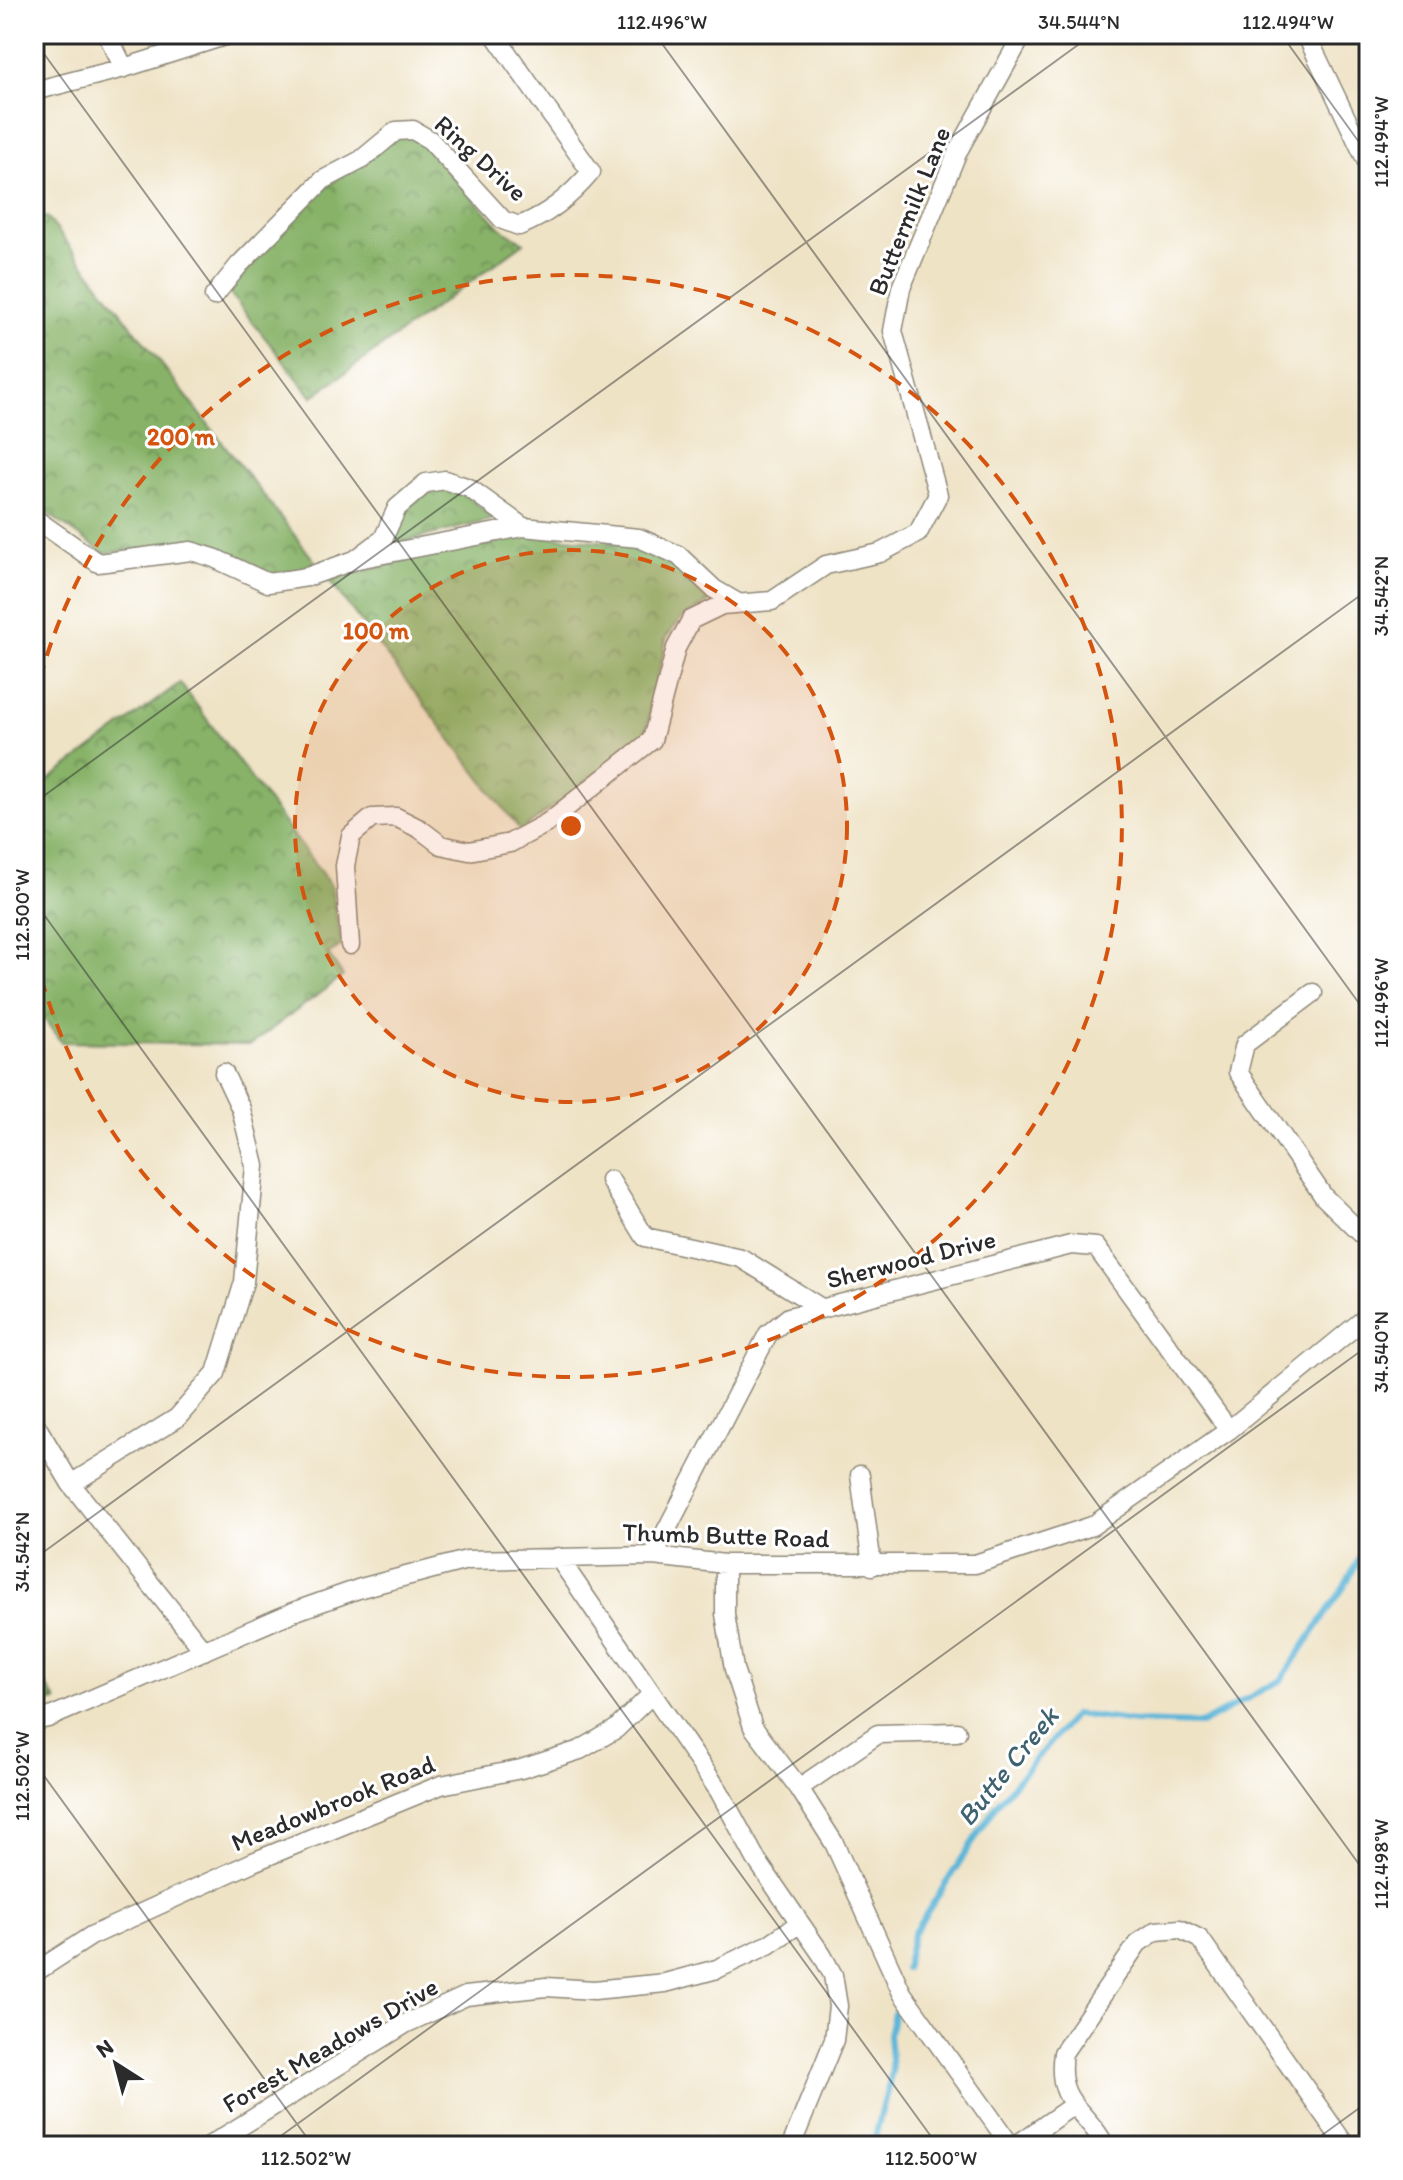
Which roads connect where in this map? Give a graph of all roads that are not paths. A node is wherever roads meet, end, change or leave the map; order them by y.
1 (107, 34) edge
2 (231, 34) edge
3 (494, 34) edge
4 (1023, 34) edge
5 (1306, 34) edge
6 (124, 68) junction
7 (34, 91) edge
8 (1369, 166) edge
9 (214, 296) dead end
10 (34, 518) edge
11 (523, 527) junction
12 (355, 560) junction
13 (738, 603) junction
14 (350, 945) dead end
15 (1313, 993) dead end
16 (224, 1073) dead end
17 (610, 1180) dead end
18 (1369, 1241) edge
19 (821, 1308) junction
20 (1369, 1315) edge
21 (34, 1422) edge
22 (1229, 1430) junction
23 (860, 1475) dead end
24 (71, 1484) junction
25 (653, 1556) junction
26 (558, 1557) junction
27 (725, 1564) junction
28 (872, 1566) junction
29 (204, 1651) junction
30 (652, 1694) junction
31 (34, 1721) edge
32 (957, 1732) dead end
33 (799, 1788) junction
34 (800, 1923) junction
35 (34, 1973) edge
36 (1072, 2106) junction
37 (209, 2146) edge
38 (791, 2146) edge
39 (1013, 2146) edge
40 (1105, 2146) edge
41 (1346, 2146) edge

1 - 6 street
2 - 6 street
3 - 9 street, Ring Drive
4 - 13 street, Buttermilk Lane
5 - 8 street
6 - 7 street
10 - 12 street
11 - 12 street
11 - 12 street
11 - 13 street
13 - 14 street, Buttermilk Lane
15 - 18 street
16 - 24 street
17 - 19 street
19 - 22 street, Sherwood Drive
19 - 25 street, Sherwood Drive
20 - 22 street, Thumb Butte Road
21 - 24 street
22 - 28 street, Thumb Butte Road
23 - 28 street
24 - 29 street
25 - 26 street, Thumb Butte Road
25 - 27 street, Thumb Butte Road
26 - 29 street, Thumb Butte Road
26 - 30 street
27 - 28 street, Thumb Butte Road
27 - 33 street
29 - 31 street, Thumb Butte Road
30 - 34 street
30 - 35 street, Meadowbrook Road
32 - 33 street
33 - 39 street
34 - 37 street, Forest Meadows Drive
34 - 38 street
36 - 39 street
36 - 40 street
36 - 41 street

